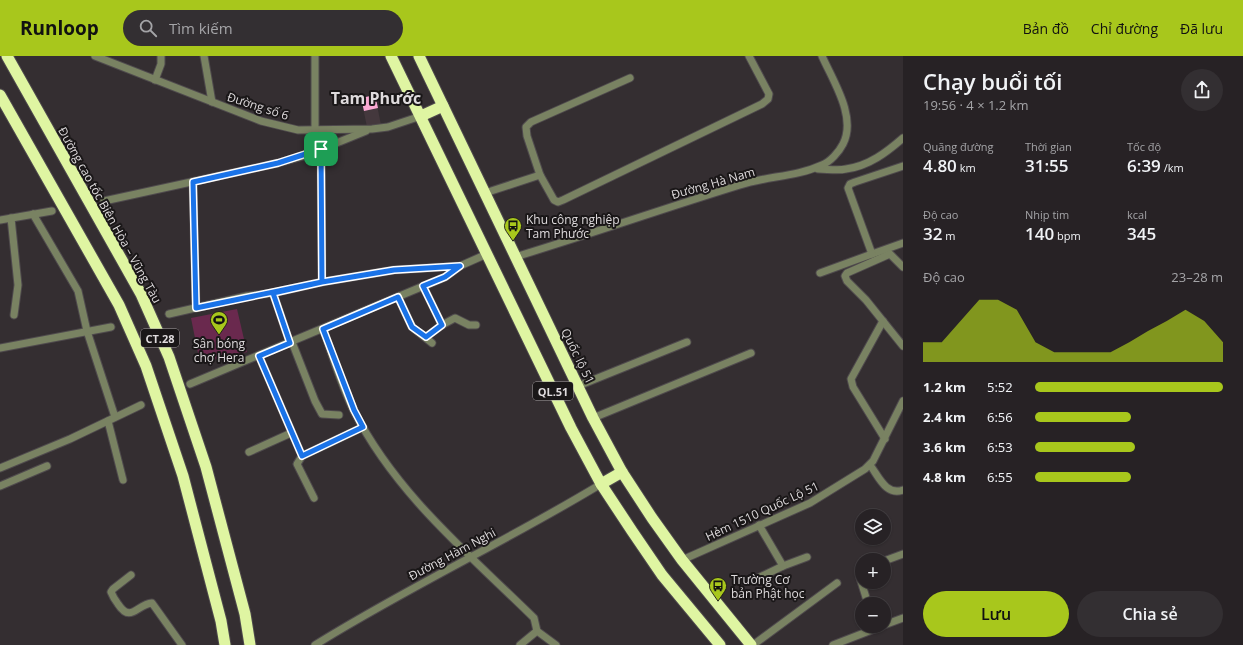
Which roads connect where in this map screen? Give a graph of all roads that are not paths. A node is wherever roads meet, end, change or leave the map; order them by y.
1 (6, 56) edge
2 (95, 56) edge
3 (160, 56) edge
4 (204, 56) edge
5 (315, 56) edge
6 (391, 56) edge
7 (418, 56) edge
8 (750, 56) edge
9 (822, 56) edge
10 (630, 78) dead end
11 (155, 80) junction
12 (0, 95) edge
13 (212, 102) junction
14 (443, 106) junction
15 (420, 116) junction
16 (372, 129) junction
17 (314, 130) junction
18 (902, 141) edge
19 (321, 149) junction
20 (903, 166) edge
21 (814, 169) junction
22 (540, 175) junction
23 (193, 182) junction
24 (485, 193) junction
25 (104, 201) dead end
26 (52, 211) dead end
27 (33, 214) junction
28 (10, 218) junction
29 (0, 220) edge
30 (903, 244) edge
31 (487, 254) junction
32 (872, 254) junction
33 (515, 257) junction
34 (460, 266) junction
35 (903, 267) edge
36 (820, 273) dead end
37 (322, 282) junction
38 (423, 286) junction
39 (273, 293) junction
40 (398, 297) junction
41 (196, 308) junction
42 (169, 314) dead end
43 (14, 315) dead end
44 (883, 321) junction
45 (442, 325) junction
46 (476, 325) dead end
47 (111, 327) dead end
48 (323, 329) junction
49 (87, 331) junction
50 (426, 337) junction
51 (687, 342) dead end
52 (291, 343) junction
53 (432, 343) dead end
54 (903, 346) edge
55 (0, 348) edge
56 (751, 353) dead end
57 (259, 356) junction
58 (190, 384) dead end
59 (578, 386) junction
60 (903, 401) edge
61 (142, 405) dead end
62 (338, 415) dead end
63 (115, 417) junction
64 (593, 418) junction
65 (108, 421) junction
66 (363, 427) junction
67 (292, 432) junction
68 (885, 439) junction
69 (249, 452) dead end
70 (302, 456) junction
71 (870, 465) junction
72 (47, 466) dead end
73 (0, 468) edge
74 (622, 472) junction
75 (123, 480) dead end
76 (601, 484) junction
77 (0, 486) edge
78 (903, 490) edge
79 (314, 498) dead end
80 (759, 525) junction
81 (903, 554) edge
82 (469, 557) junction
83 (806, 557) dead end
84 (891, 558) edge
85 (682, 560) junction
86 (783, 566) junction
87 (131, 575) dead end
88 (760, 577) dead end
89 (837, 583) dead end
90 (903, 618) edge
91 (891, 622) edge
92 (537, 631) junction
93 (862, 633) edge
94 (182, 645) edge
95 (225, 645) edge
96 (250, 645) edge
97 (315, 645) edge
98 (520, 645) edge
99 (556, 645) edge
100 (720, 645) edge
101 (752, 645) edge
102 (833, 645) edge

1 - 96 highway, Đường cao tốc Biên Hòa – Vũng Tàu / CT.28
2 - 11 street, Đường số 6
3 - 11 street
4 - 13 street
5 - 17 street
6 - 15 highway, QL.51
7 - 14 highway, Quốc lộ 51 / QL.51
8 - 22 street
9 - 21 street, Đường Hà Nam
10 - 22 street
11 - 13 street, Đường số 6
12 - 95 highway, CT.28
13 - 17 street, Đường số 6
14 - 15 highway
14 - 24 highway, Quốc lộ 51 / QL.51
15 - 16 street, Đường số 6
15 - 31 highway, QL.51
16 - 17 street, Đường số 6
16 - 19 street
18 - 21 street
19 - 23 street
19 - 37 street
20 - 32 street
21 - 33 street, Đường Hà Nam
22 - 24 street
23 - 25 street
23 - 41 street
24 - 33 highway, Quốc lộ 51 / QL.51
26 - 27 street
27 - 28 street
27 - 49 street
28 - 29 street
28 - 43 street
30 - 32 street
31 - 34 street
31 - 76 highway, QL.51
32 - 36 street
33 - 59 highway, Quốc lộ 51 / QL.51
34 - 37 street
34 - 38 street
35 - 44 street
37 - 39 street
38 - 40 street
38 - 45 street
39 - 41 street
39 - 52 street
40 - 48 street
40 - 50 street
41 - 42 street
44 - 54 street
44 - 68 street
45 - 46 street
45 - 50 street
47 - 49 street
48 - 52 street
48 - 66 street
49 - 55 street
49 - 63 street
50 - 53 street
51 - 59 street
52 - 57 street
52 - 62 street
56 - 64 street
57 - 58 street
57 - 67 street
59 - 64 highway, Quốc lộ 51 / QL.51
60 - 68 street, Hẻm 1510 Quốc Lộ 51
61 - 63 street
63 - 65 street
64 - 74 highway, Quốc lộ 51 / QL.51
65 - 73 street
65 - 75 street
66 - 70 street
66 - 82 street
67 - 69 street
67 - 70 street
68 - 71 street, Hẻm 1510 Quốc Lộ 51
70 - 79 street
71 - 78 street
71 - 80 street, Hẻm 1510 Quốc Lộ 51
72 - 77 street
74 - 76 highway
74 - 85 highway, Quốc lộ 51 / QL.51
76 - 82 street, Đường Hàm Nghi
76 - 100 highway, QL.51
80 - 85 street, Hẻm 1510 Quốc Lộ 51
80 - 86 street
81 - 84 street
82 - 92 street
82 - 97 street, Đường Hàm Nghi
83 - 86 street
85 - 101 highway, Quốc lộ 51 / QL.51
86 - 88 street
87 - 94 street
89 - 101 street
90 - 91 street
92 - 98 street
92 - 99 street
93 - 102 street

